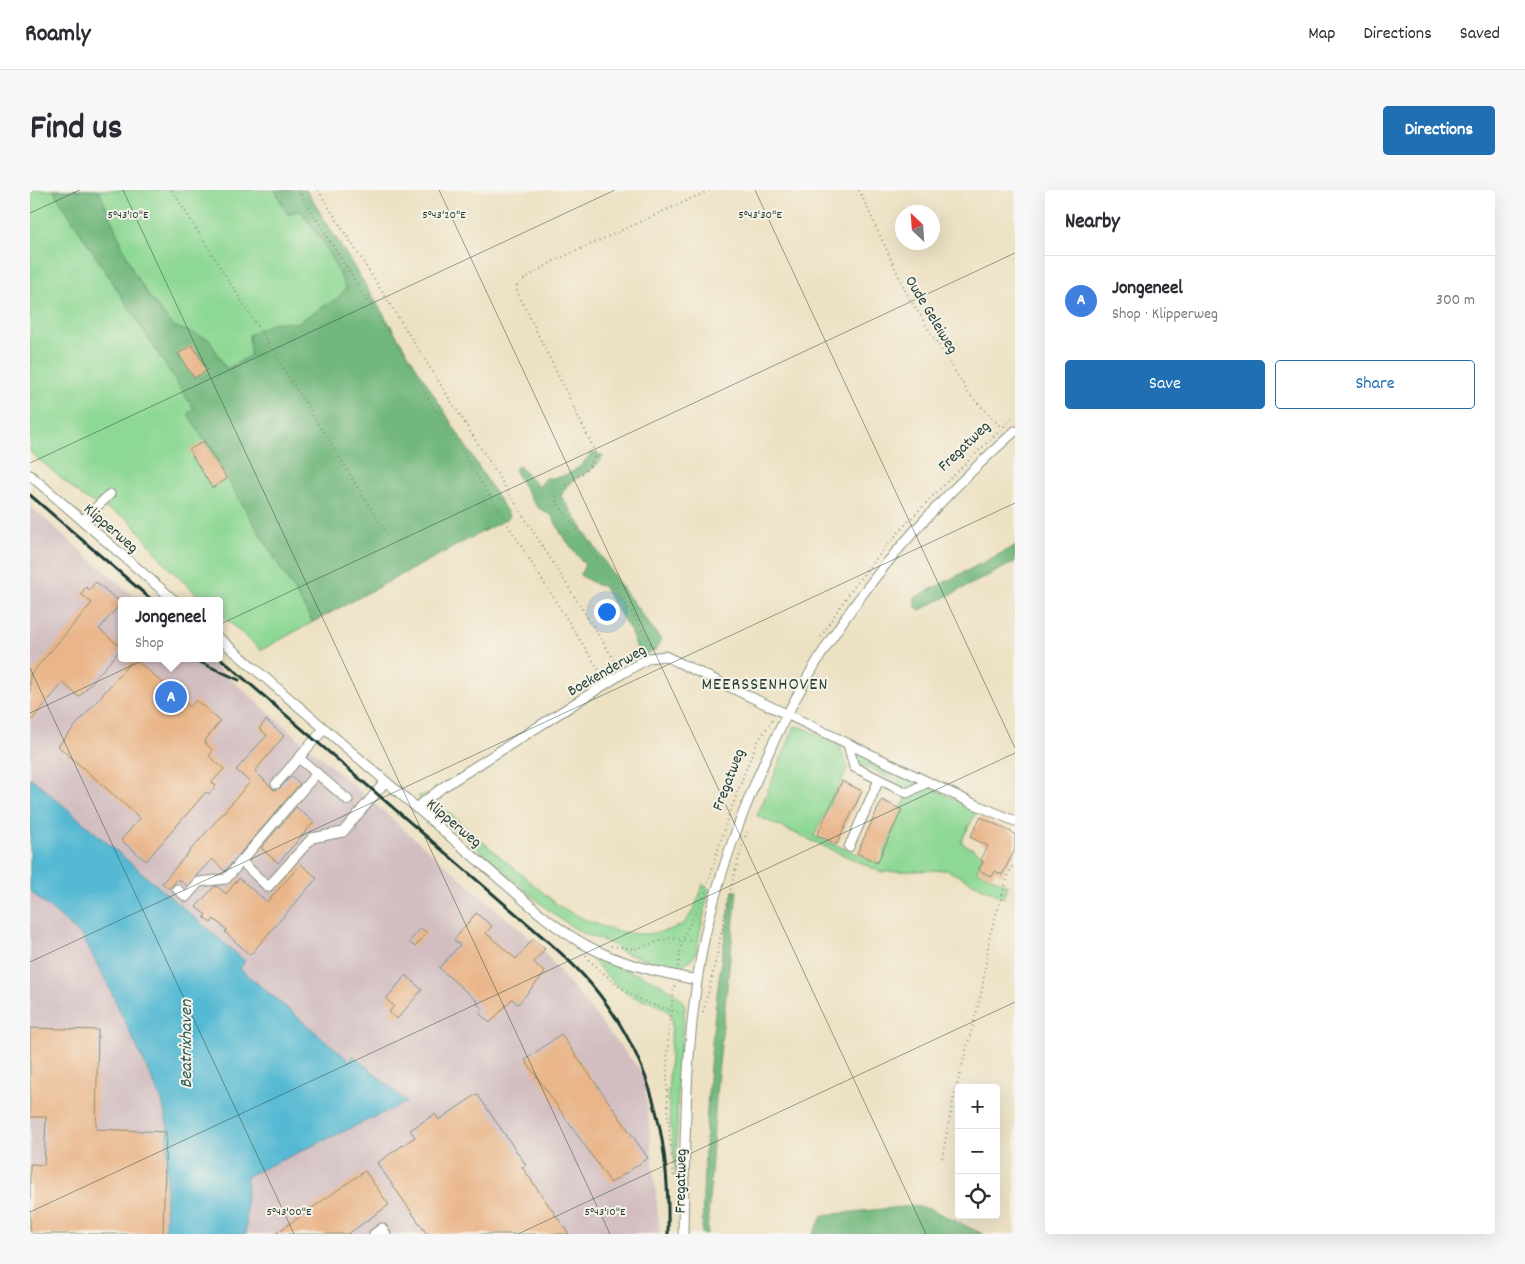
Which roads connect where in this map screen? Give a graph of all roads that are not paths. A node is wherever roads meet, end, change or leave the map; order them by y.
1 (1012, 433) edge
2 (30, 475) edge
3 (110, 494) dead end
4 (87, 516) dead end
5 (170, 597) edge
6 (223, 642) edge
7 (782, 712) junction
8 (324, 729) junction
9 (848, 744) junction
10 (299, 758) junction
11 (316, 773) junction
12 (879, 780) junction
13 (385, 782) junction
14 (928, 782) junction
15 (276, 784) dead end
16 (348, 800) dead end
17 (416, 808) junction
18 (1015, 821) edge
19 (849, 847) dead end
20 (241, 862) junction
21 (176, 889) dead end
22 (698, 980) junction
23 (374, 1234) edge
24 (386, 1234) edge
25 (683, 1234) edge

1 - 7 street, Fregatweg
2 - 5 street, Klipperweg
3 - 4 street
6 - 8 street, Klipperweg
7 - 9 street, Boekenderweg
7 - 17 street, Boekenderweg
7 - 22 street, Fregatweg
8 - 10 street
8 - 13 street, Klipperweg
9 - 12 street
9 - 14 street, Boekenderweg
10 - 11 street
10 - 15 street
11 - 16 street
11 - 20 street
12 - 14 street
12 - 19 street
13 - 17 street, Klipperweg
13 - 20 street
14 - 18 street, Boekenderweg
17 - 22 street, Klipperweg
20 - 21 street
22 - 25 street, Fregatweg
23 - 24 street

